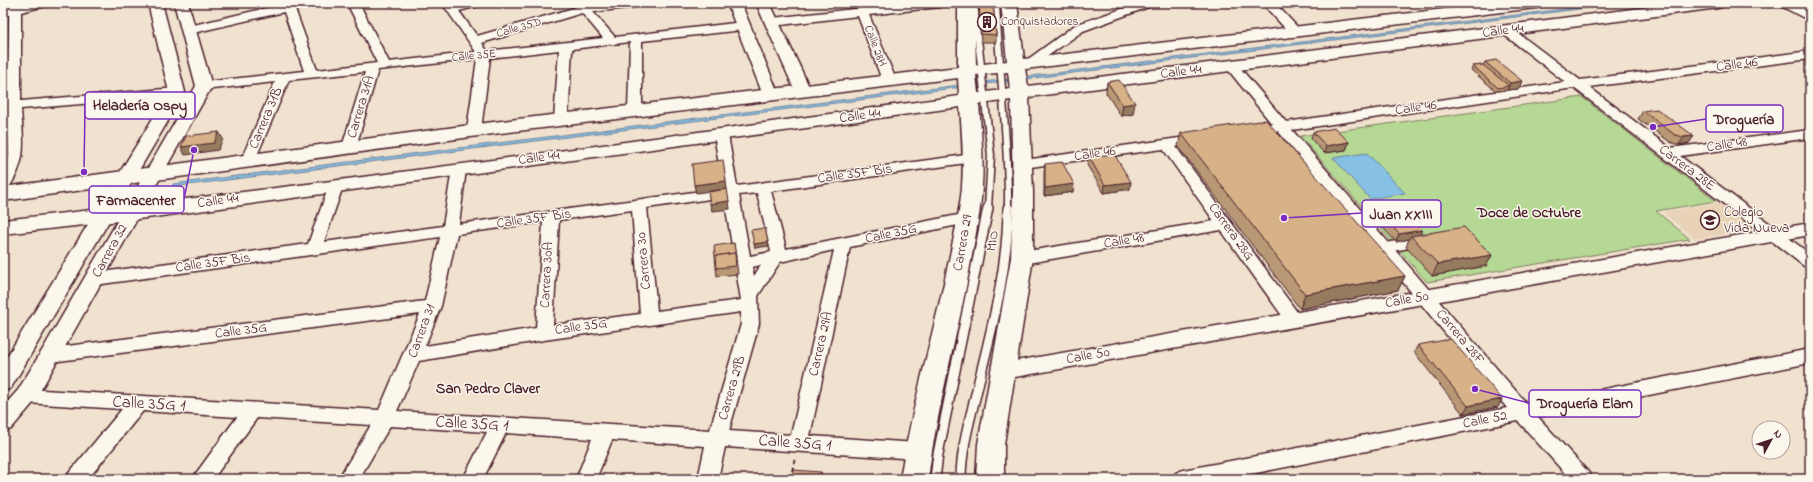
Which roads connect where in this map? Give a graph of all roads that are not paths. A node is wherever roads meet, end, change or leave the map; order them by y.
1 (46, 3) edge
2 (155, 3) edge
3 (181, 3) edge
4 (307, 3) edge
5 (353, 3) edge
6 (478, 3) edge
7 (635, 3) edge
8 (734, 3) edge
9 (763, 3) edge
10 (940, 3) edge
11 (966, 3) edge
12 (974, 3) edge
13 (996, 3) edge
14 (1009, 3) edge
15 (1150, 3) edge
16 (1268, 3) edge
17 (1536, 3) edge
18 (1718, 3) edge
19 (1786, 3) edge
20 (450, 6) edge
21 (581, 6) edge
22 (288, 7) junction
23 (1466, 7) edge
24 (1121, 8) edge
25 (11, 9) edge
26 (862, 12) junction
27 (1810, 17) edge
28 (772, 22) junction
29 (744, 26) junction
30 (189, 30) junction
31 (1506, 30) junction
32 (1296, 33) junction
33 (636, 38) junction
34 (474, 41) junction
35 (612, 41) junction
36 (566, 46) junction
37 (484, 55) junction
38 (1810, 56) edge
39 (1231, 66) junction
40 (379, 67) junction
41 (1012, 68) junction
42 (974, 72) junction
43 (312, 74) junction
44 (795, 74) junction
45 (284, 77) junction
46 (888, 80) junction
47 (1577, 84) junction
48 (204, 86) junction
49 (768, 86) junction
50 (803, 91) junction
51 (177, 92) junction
52 (1011, 93) junction
53 (977, 98) junction
54 (14, 106) junction
55 (635, 111) junction
56 (561, 120) junction
57 (1282, 127) junction
58 (474, 130) junction
59 (1236, 134) edge
60 (1810, 134) edge
61 (721, 135) junction
62 (1213, 137) edge
63 (1167, 144) junction
64 (349, 146) junction
65 (1668, 153) junction
66 (973, 158) junction
67 (248, 160) junction
68 (1023, 164) junction
69 (459, 169) junction
70 (155, 172) junction
71 (126, 176) junction
72 (3, 186) edge
73 (335, 186) junction
74 (764, 187) junction
75 (731, 191) junction
76 (3, 194) edge
77 (639, 204) junction
78 (132, 212) junction
79 (102, 216) junction
80 (551, 216) junction
81 (968, 218) junction
82 (1226, 224) junction
83 (3, 227) edge
84 (1810, 229) edge
85 (450, 230) junction
86 (1775, 235) junction
87 (1424, 241) edge
88 (843, 244) junction
89 (1384, 248) junction
90 (314, 249) junction
91 (777, 257) junction
92 (1022, 258) junction
93 (1810, 262) edge
94 (743, 263) junction
95 (94, 279) junction
96 (1426, 297) junction
97 (749, 300) junction
98 (432, 306) junction
99 (649, 318) junction
100 (1294, 320) junction
101 (544, 333) junction
102 (51, 355) junction
103 (414, 355) junction
104 (1810, 356) edge
105 (1004, 371) junction
106 (3, 382) edge
107 (26, 396) junction
108 (138, 403) junction
109 (252, 410) junction
110 (1524, 413) junction
111 (385, 418) junction
112 (3, 423) edge
113 (500, 425) junction
114 (605, 432) junction
115 (717, 438) junction
116 (798, 444) junction
117 (918, 451) junction
118 (76, 479) edge
119 (202, 479) edge
120 (348, 479) edge
121 (473, 479) edge
122 (586, 479) edge
123 (708, 479) edge
124 (914, 479) edge
125 (935, 479) edge
126 (961, 479) edge
127 (990, 479) edge
128 (1183, 479) edge
129 (1582, 479) edge

1 - 25 street
2 - 51 street
3 - 30 street
4 - 22 street
5 - 40 street, Carrera 31A
6 - 20 street
7 - 21 street, Calle 35D
8 - 29 street
9 - 28 street
10 - 26 street
11 - 42 main road, Carrera 29
12 - 42 lane
13 - 41 lane
14 - 41 main road
15 - 24 street
16 - 32 street
17 - 23 main road, Calle 44
18 - 31 main road, Calle 44
19 - 27 street
20 - 34 street
21 - 34 street, Calle 35D
21 - 35 street
22 - 30 street
22 - 43 street
23 - 32 main road, Calle 44
24 - 41 street
25 - 54 street
26 - 28 street
26 - 46 street, Calle 28H
28 - 44 street
29 - 33 street, Calle 35E
29 - 49 street
30 - 48 street
31 - 39 main road, Calle 44
31 - 47 street, Carrera 28E
32 - 41 main road, Calle 44
33 - 35 street, Calle 35E
33 - 55 street
34 - 37 street
35 - 36 street, Calle 35E
36 - 37 street, Calle 35E
36 - 56 street
37 - 40 street, Calle 35E
37 - 58 street
38 - 47 street, Calle 46
39 - 52 main road, Calle 44
39 - 57 street, Carrera 28F
40 - 43 street, Calle 35E
40 - 64 street, Carrera 31A
41 - 42 main road, Calle 44
41 - 52 main road
42 - 46 main road, Calle 44
42 - 53 main road, Carrera 29
43 - 45 street, Calle 35E
44 - 49 street
44 - 50 street
45 - 48 street, Calle 35E
45 - 67 street, Carrera 31B
46 - 50 main road, Calle 44
47 - 57 street, Calle 46
47 - 65 street, Carrera 28E
48 - 70 street, Carrera 32
49 - 50 main road, Calle 44
49 - 55 main road, Calle 44
51 - 54 street
51 - 71 street, Carrera 32
52 - 53 main road, Calle 44
52 - 68 main road
52 - 126 lane, MIO
53 - 61 main road, Calle 44
53 - 66 main road, Carrera 29
53 - 125 lane, MIO
54 - 72 street
55 - 56 main road, Calle 44
56 - 58 main road, Calle 44
57 - 59 street, Calle 46
57 - 89 street, Carrera 28F
58 - 64 main road, Calle 44
60 - 65 street, Calle 48
61 - 69 main road, Calle 44
61 - 75 street, Carrera 29B
62 - 63 street, Calle 46
63 - 68 street, Calle 46
63 - 82 street, Carrera 28G
64 - 67 main road, Calle 44
65 - 86 street, Carrera 28E
66 - 74 street, Calle 35F Bis
66 - 81 main road, Carrera 29
67 - 70 main road, Calle 44
68 - 92 main road
69 - 73 main road, Calle 44
69 - 85 street, Carrera 31
70 - 71 main road, Calle 44
70 - 78 street, Carrera 32
71 - 76 main road, Calle 44
71 - 79 street, Carrera 32
73 - 78 main road, Calle 44
73 - 90 street
74 - 75 street, Calle 35F Bis
74 - 91 street
75 - 77 street, Calle 35F Bis
75 - 94 street, Carrera 29B
77 - 80 street, Calle 35F Bis
77 - 99 street, Carrera 30
78 - 79 main road, Calle 44
78 - 95 street, Carrera 32
79 - 83 main road, Calle 44
79 - 106 street, Carrera 32
80 - 85 street, Calle 35F Bis
80 - 101 street, Carrera 30A
81 - 88 street, Calle 35G
81 - 117 main road, Carrera 29
82 - 92 street, Calle 48
82 - 100 street, Carrera 28G
84 - 86 street, Calle 50
85 - 90 street, Calle 35F Bis
85 - 98 street, Carrera 31
86 - 93 street, Carrera 28E
86 - 96 street, Calle 50
87 - 89 lane
88 - 91 street, Calle 35G
88 - 116 street, Carrera 29A
89 - 96 street, Carrera 28F
90 - 95 street, Calle 35F Bis
91 - 94 street, Calle 35G
91 - 97 street
92 - 105 main road
94 - 97 street, Carrera 29B
95 - 102 street, Carrera 32
96 - 100 street, Calle 50
96 - 110 street, Carrera 28F
97 - 99 street, Calle 35G
97 - 115 street, Carrera 29B
98 - 102 street, Calle 35G
98 - 103 street, Carrera 31
99 - 101 street, Calle 35G
100 - 105 street, Calle 50
101 - 103 street, Calle 35G
102 - 107 street, Carrera 32
103 - 111 street, Carrera 31
104 - 110 street, Calle 52
105 - 127 main road
107 - 108 street, Calle 35G 1
107 - 112 street, Carrera 32
108 - 109 street, Calle 35G 1
108 - 118 street
109 - 111 street, Calle 35G 1
109 - 119 street
110 - 128 street, Calle 52
110 - 129 street, Carrera 28F
111 - 113 street, Calle 35G 1
111 - 120 street, Carrera 31
113 - 114 street, Calle 35G 1
113 - 121 street
114 - 115 street, Calle 35G 1
114 - 122 street
115 - 116 street, Calle 35G 1
115 - 123 street, Carrera 29B
116 - 117 street, Calle 35G 1
117 - 124 main road, Carrera 29

